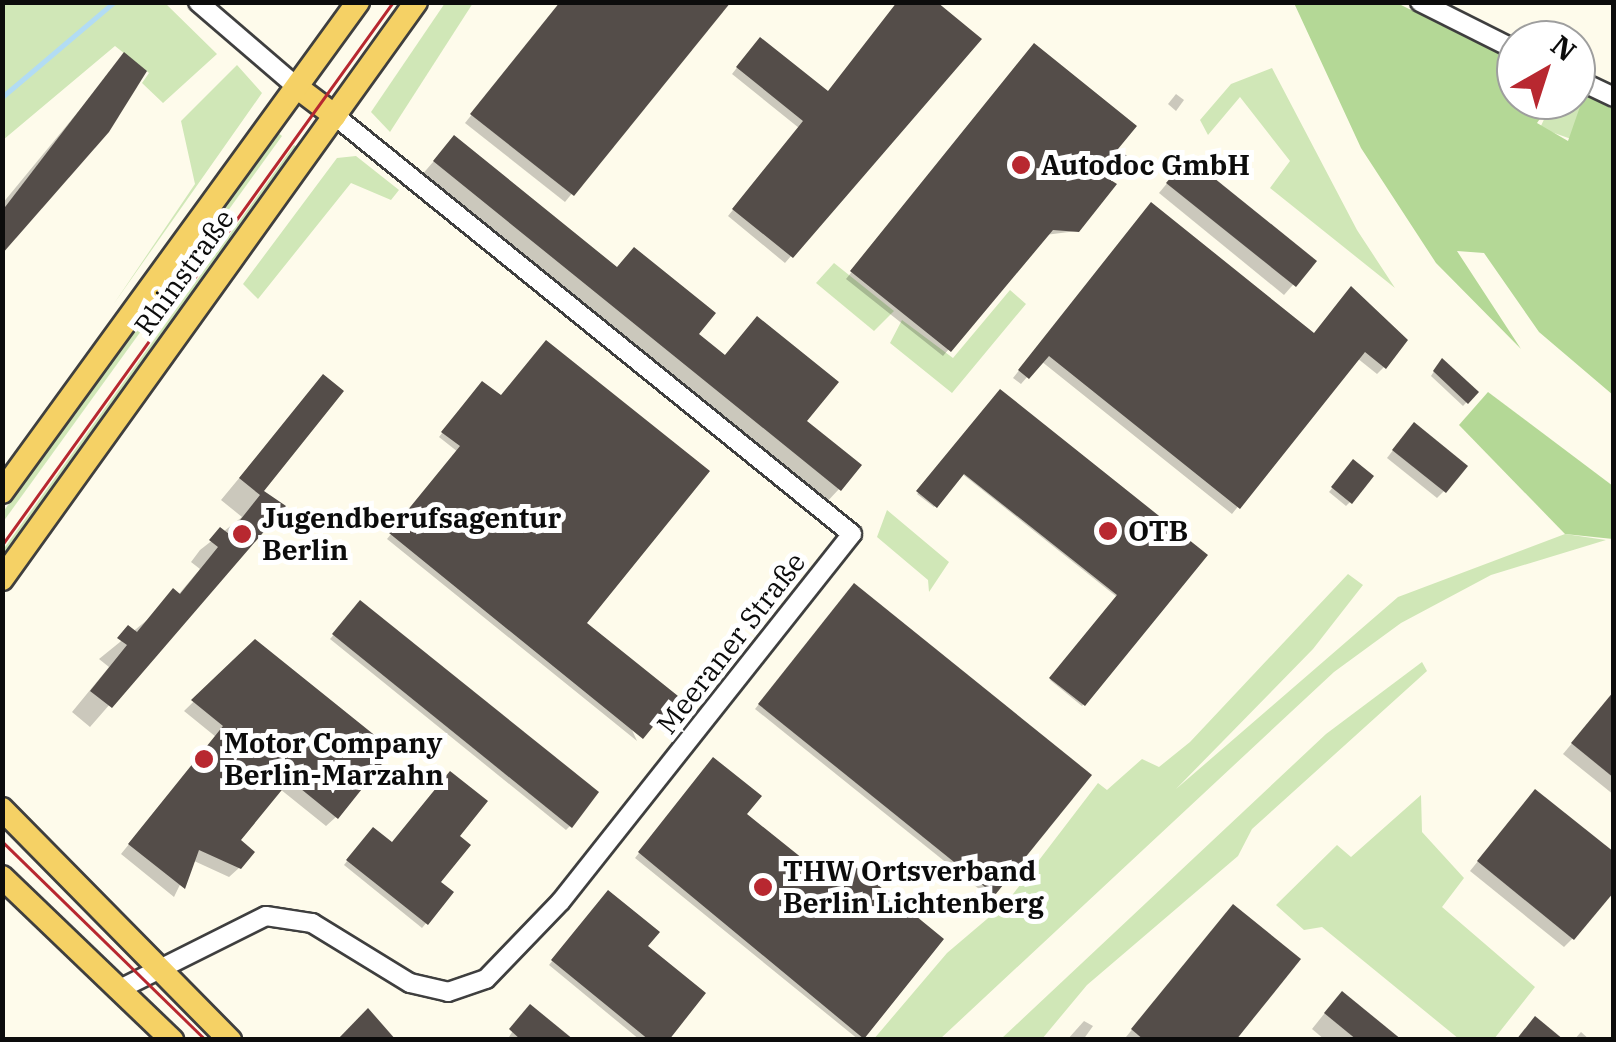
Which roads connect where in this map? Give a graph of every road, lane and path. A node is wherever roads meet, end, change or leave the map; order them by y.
1 (198, 2) edge
2 (358, 2) edge
3 (416, 2) edge
4 (1420, 2) edge
5 (1496, 40) edge
6 (298, 88) junction
7 (335, 116) junction
8 (2, 492) edge
9 (2, 579) edge
10 (2, 808) edge
11 (2, 878) edge
12 (156, 968) junction
13 (118, 990) junction
14 (172, 1040) edge
15 (230, 1040) edge

1 - 6 street
2 - 6 main road, Rhinstraße
3 - 7 main road, Rhinstraße
4 - 5 street
6 - 7 main road
6 - 8 main road, Rhinstraße
7 - 9 main road, Rhinstraße
7 - 12 street, Meeraner Straße
10 - 12 main road
11 - 13 main road
12 - 13 street, Meeraner Straße
12 - 15 main road
13 - 14 main road

